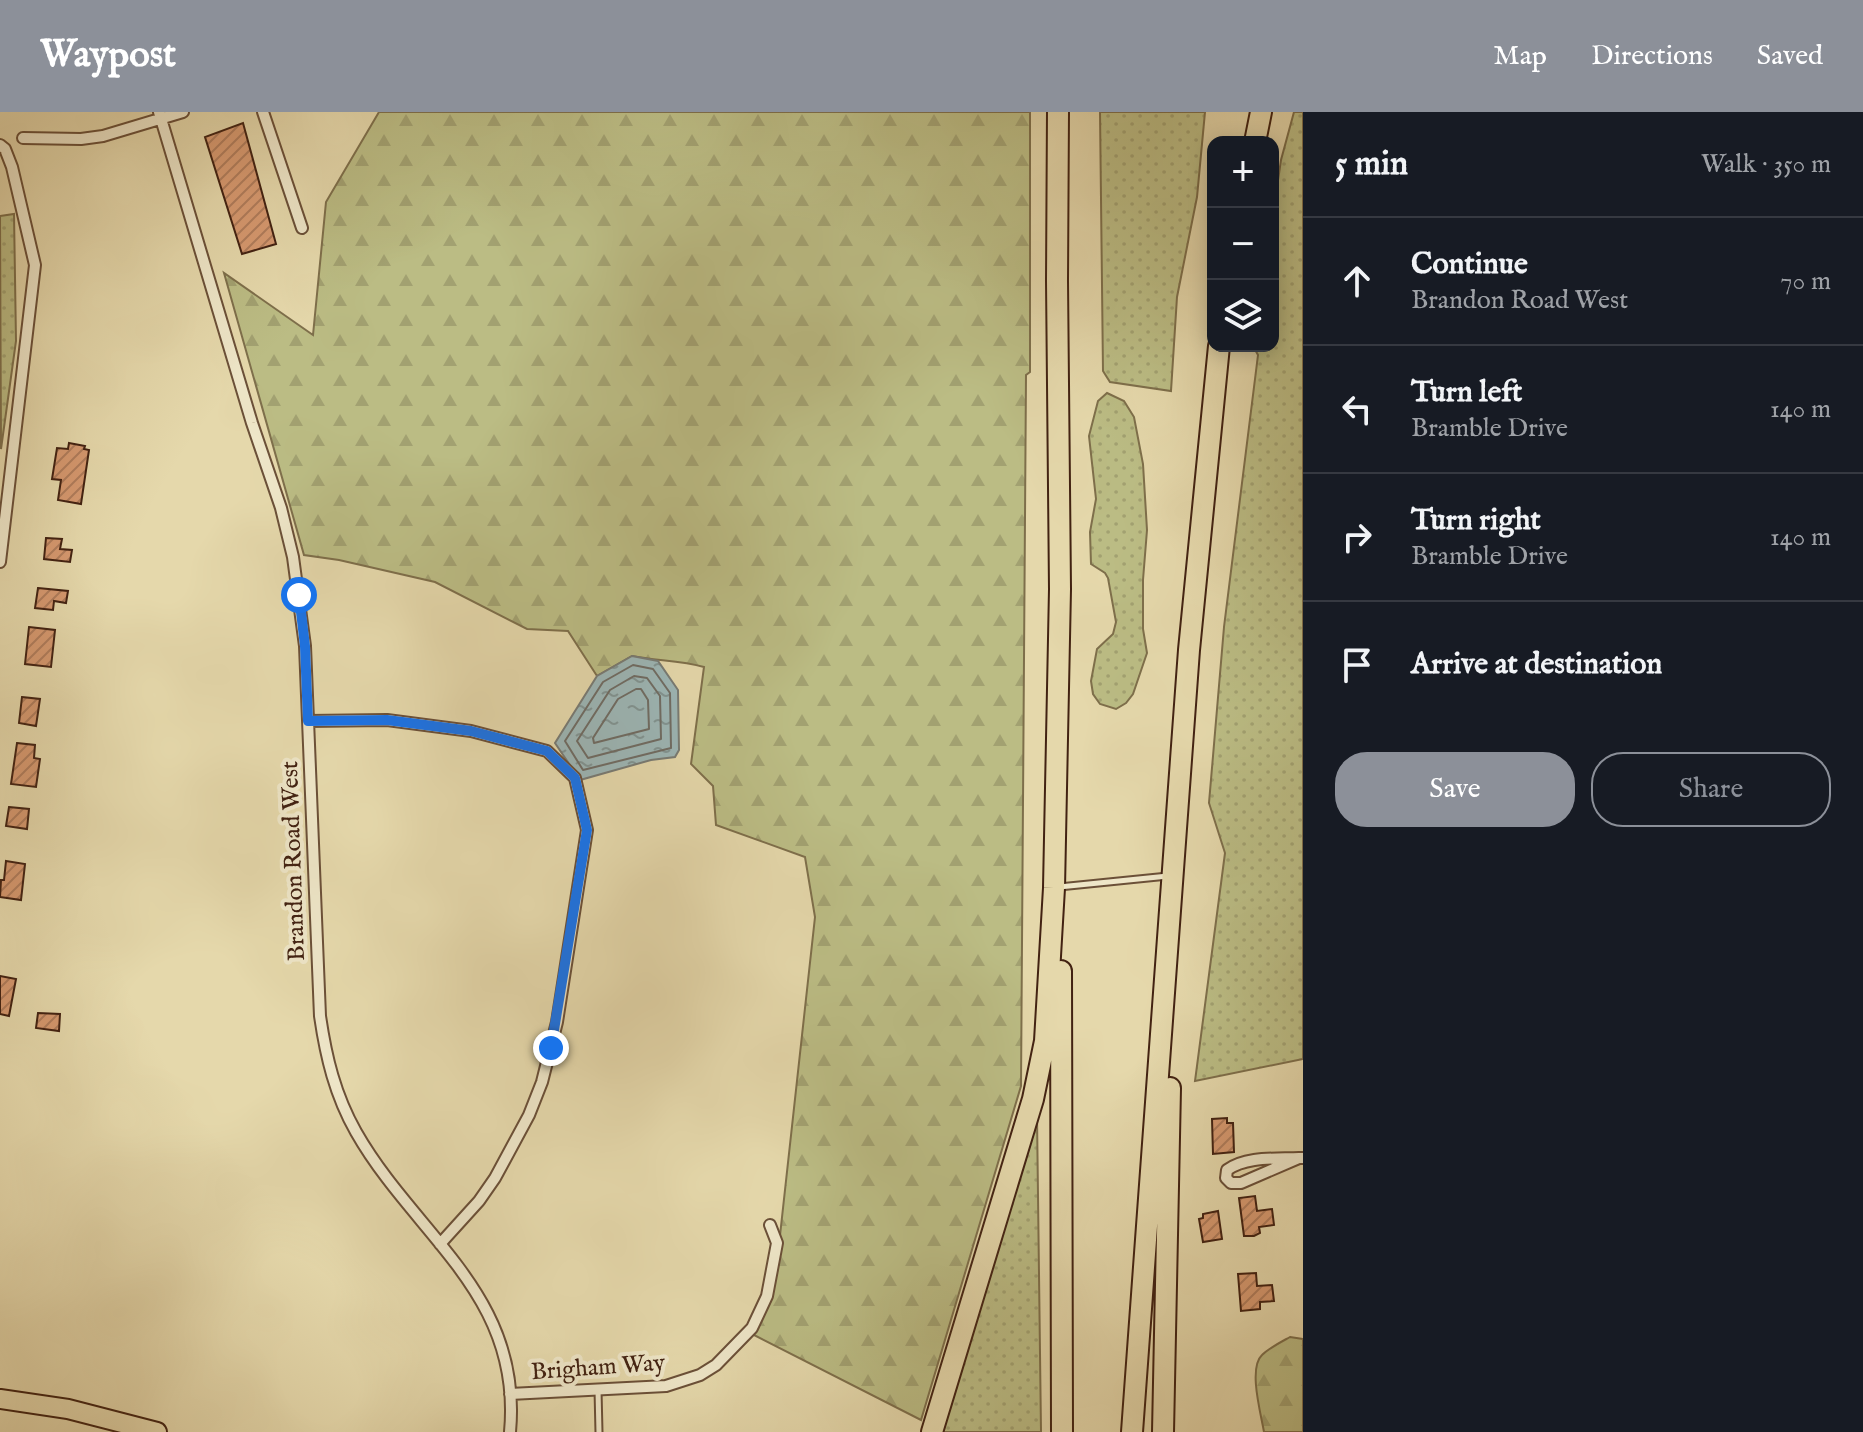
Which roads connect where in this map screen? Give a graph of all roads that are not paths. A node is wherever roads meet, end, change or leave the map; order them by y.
1 (183, 112) edge
2 (263, 112) edge
3 (1058, 112) edge
4 (1261, 112) edge
5 (160, 115) edge
6 (1256, 136) edge
7 (23, 138) dead end
8 (0, 145) edge
9 (302, 228) dead end
10 (1218, 352) edge
11 (0, 562) edge
12 (308, 721) junction
13 (1181, 752) junction
14 (1172, 876) junction
15 (1054, 888) junction
16 (1301, 1158) edge
17 (770, 1225) dead end
18 (440, 1244) junction
19 (598, 1389) junction
20 (510, 1394) junction
21 (0, 1399) edge
22 (157, 1432) edge
23 (510, 1432) edge
24 (599, 1432) edge
25 (932, 1432) edge
26 (1062, 1432) edge
27 (1132, 1432) edge
28 (1163, 1432) edge

1 - 5 street
2 - 9 street
3 - 15 highway
4 - 6 highway
5 - 7 street
5 - 12 street, Brandon Road West
8 - 11 street
10 - 13 highway
12 - 18 street, Brandon Road West
12 - 18 street
13 - 14 highway
13 - 28 highway
14 - 15 lane
14 - 27 highway
15 - 25 highway
15 - 26 highway
16 - 16 street
17 - 19 street, Brigham Way
18 - 20 street, Brandon Road West
19 - 20 street, Brigham Way
19 - 24 lane
20 - 23 street, Brandon Road West
21 - 22 highway

